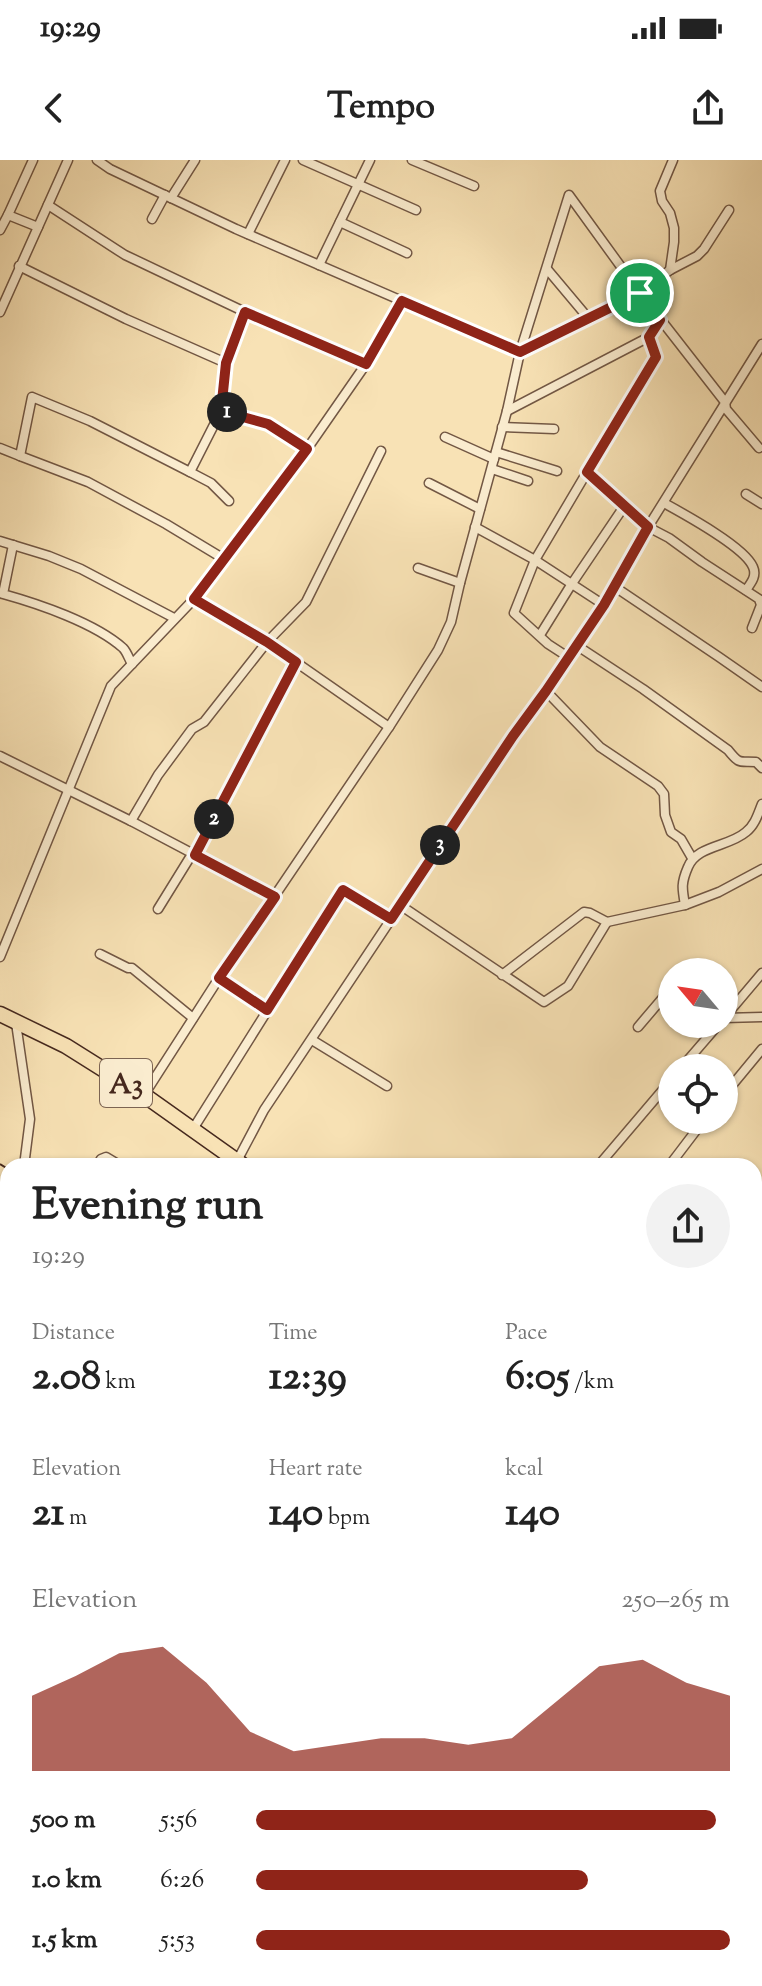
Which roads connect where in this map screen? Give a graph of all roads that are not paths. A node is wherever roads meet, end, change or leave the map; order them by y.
1 (33, 160) edge
2 (68, 160) edge
3 (97, 160) edge
4 (195, 160) edge
5 (285, 160) edge
6 (303, 160) edge
7 (370, 160) edge
8 (412, 160) edge
9 (673, 160) edge
10 (359, 184) junction
11 (474, 186) dead end
12 (168, 196) junction
13 (48, 205) junction
14 (416, 210) dead end
15 (729, 210) dead end
16 (8, 215) junction
17 (152, 219) dead end
18 (340, 222) junction
19 (38, 227) junction
20 (0, 230) edge
21 (248, 234) junction
22 (407, 253) dead end
23 (319, 265) junction
24 (19, 266) junction
25 (547, 269) junction
26 (670, 270) junction
27 (640, 293) junction
28 (3, 296) edge
29 (402, 301) junction
30 (0, 312) edge
31 (245, 312) junction
32 (589, 319) junction
33 (660, 320) junction
34 (649, 337) junction
35 (762, 344) edge
36 (520, 352) junction
37 (226, 363) junction
38 (366, 364) junction
39 (725, 402) junction
40 (221, 411) junction
41 (507, 411) junction
42 (502, 427) junction
43 (554, 429) dead end
44 (445, 437) dead end
45 (0, 448) edge
46 (759, 448) dead end
47 (307, 449) junction
48 (381, 451) dead end
49 (20, 456) junction
50 (495, 456) junction
51 (492, 469) junction
52 (557, 471) dead end
53 (190, 472) junction
54 (587, 472) junction
55 (528, 481) dead end
56 (429, 483) dead end
57 (746, 494) dead end
58 (229, 501) dead end
59 (664, 503) junction
60 (762, 504) edge
61 (625, 505) junction
62 (480, 509) junction
63 (475, 527) junction
64 (648, 527) junction
65 (0, 541) edge
66 (13, 545) junction
67 (745, 556) junction
68 (224, 559) junction
69 (535, 560) junction
70 (762, 567) edge
71 (418, 568) dead end
72 (460, 583) junction
73 (571, 585) junction
74 (615, 587) junction
75 (746, 590) junction
76 (194, 599) junction
77 (604, 605) junction
78 (174, 618) junction
79 (752, 628) dead end
80 (540, 635) junction
81 (267, 642) junction
82 (576, 645) junction
83 (568, 657) junction
84 (296, 662) junction
85 (132, 664) junction
86 (762, 687) edge
87 (546, 691) junction
88 (389, 727) junction
89 (0, 756) edge
90 (762, 768) edge
91 (69, 791) junction
92 (762, 804) edge
93 (131, 821) junction
94 (193, 854) junction
95 (692, 858) junction
96 (762, 869) edge
97 (275, 897) junction
98 (400, 905) junction
99 (685, 905) junction
100 (158, 909) dead end
101 (391, 919) junction
102 (607, 922) junction
103 (100, 954) dead end
104 (0, 957) edge
105 (762, 973) edge
106 (502, 975) junction
107 (219, 978) junction
108 (738, 1001) edge
109 (658, 1003) edge
110 (267, 1010) junction
111 (0, 1014) edge
112 (762, 1017) edge
113 (193, 1018) junction
114 (738, 1018) edge
115 (16, 1023) junction
116 (638, 1027) dead end
117 (705, 1038) edge
118 (312, 1040) junction
119 (762, 1049) edge
120 (692, 1054) edge
121 (738, 1078) edge
122 (387, 1086) dead end
123 (144, 1095) junction
124 (658, 1095) edge
125 (193, 1129) junction
126 (693, 1134) edge
127 (25, 1158) edge
128 (233, 1158) edge
129 (244, 1158) edge
130 (605, 1158) edge
131 (675, 1158) edge

1 - 16 street
2 - 13 street
3 - 12 street
4 - 12 street
5 - 21 street
6 - 10 street
7 - 10 street
8 - 11 street
9 - 26 street
10 - 14 street
10 - 18 street
12 - 17 street
12 - 21 street
13 - 19 street
13 - 31 street
15 - 26 street
16 - 19 street
16 - 20 street
18 - 22 street
18 - 23 street
19 - 24 street
21 - 23 street
23 - 29 street
24 - 28 street
24 - 37 street
25 - 27 street
25 - 32 street
25 - 36 street
26 - 27 street
27 - 32 street
27 - 33 street
28 - 30 street
29 - 36 street
29 - 38 street
31 - 37 street
31 - 38 street
32 - 36 street
33 - 34 street
33 - 39 street
34 - 41 street
34 - 54 street
35 - 39 street
36 - 41 street
37 - 40 street
38 - 47 street
39 - 46 street
39 - 59 street
40 - 47 street
40 - 53 street
41 - 42 street
42 - 43 street
42 - 50 street
44 - 50 street
45 - 49 street
47 - 68 street
48 - 81 street
49 - 53 street
49 - 68 street
50 - 51 street
50 - 52 street
51 - 55 street
51 - 62 street
53 - 58 street
54 - 61 street
54 - 69 street
56 - 62 street
57 - 60 street
59 - 64 street
59 - 67 street
61 - 64 street
61 - 73 street
62 - 63 street
63 - 69 street
63 - 72 street
64 - 74 street
64 - 75 street
65 - 66 street
66 - 78 street
66 - 85 street
67 - 70 street
67 - 75 street
68 - 76 street
69 - 73 street
69 - 80 street
71 - 72 street
72 - 88 street
73 - 77 street
73 - 80 street
74 - 77 street
74 - 86 street
75 - 79 street
76 - 78 street
76 - 81 street
77 - 82 street
78 - 85 street
80 - 83 street
81 - 84 street
81 - 93 street
82 - 83 street
82 - 90 street
83 - 87 street
84 - 88 street
84 - 94 street
85 - 91 street
87 - 95 street
87 - 98 street
88 - 97 street
89 - 91 street
91 - 93 street
91 - 104 street
92 - 95 street
93 - 94 street
94 - 97 street
94 - 100 street
95 - 99 street
96 - 99 street
97 - 107 street
98 - 101 street
98 - 106 street
99 - 102 street
101 - 110 street
101 - 118 street
102 - 106 street
102 - 106 street
103 - 113 street
105 - 108 street
107 - 110 street
107 - 113 street
109 - 116 street
110 - 125 street
111 - 115 highway, A3
112 - 114 street
113 - 123 street
115 - 123 highway, A3
115 - 127 street
117 - 120 street
118 - 122 street
118 - 129 street
119 - 121 street
123 - 125 highway, A3
124 - 130 street
125 - 128 highway, A3
126 - 131 street

